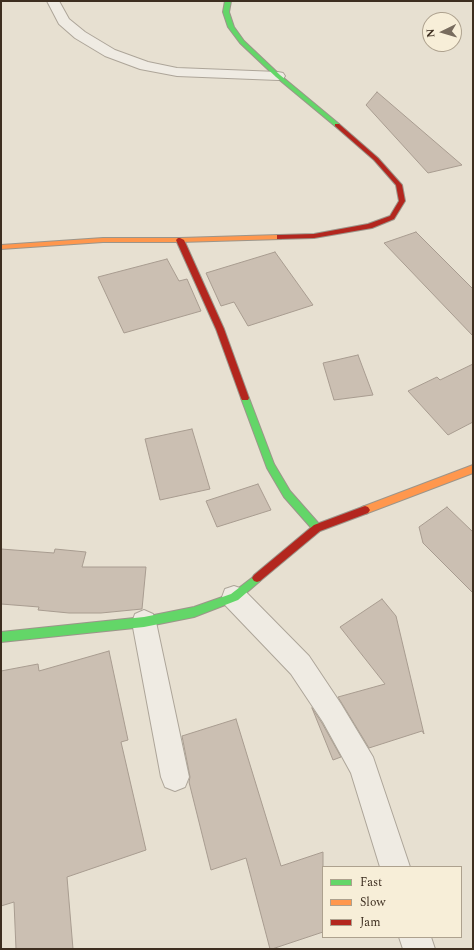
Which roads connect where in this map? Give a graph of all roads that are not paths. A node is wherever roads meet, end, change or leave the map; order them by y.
1 (53, 1) edge
2 (228, 1) edge
3 (278, 76) junction
4 (180, 240) junction
5 (1, 247) edge
6 (473, 469) edge
7 (317, 528) junction
8 (234, 597) junction
9 (144, 622) junction
10 (1, 637) edge
11 (174, 777) dead end
12 (395, 866) edge
13 (415, 938) edge
14 (419, 949) edge

1 - 3 street
2 - 3 street
3 - 4 street
4 - 5 street
4 - 7 street
6 - 7 street
7 - 8 street
8 - 9 street
8 - 12 street
9 - 10 street
9 - 11 street
13 - 14 street

